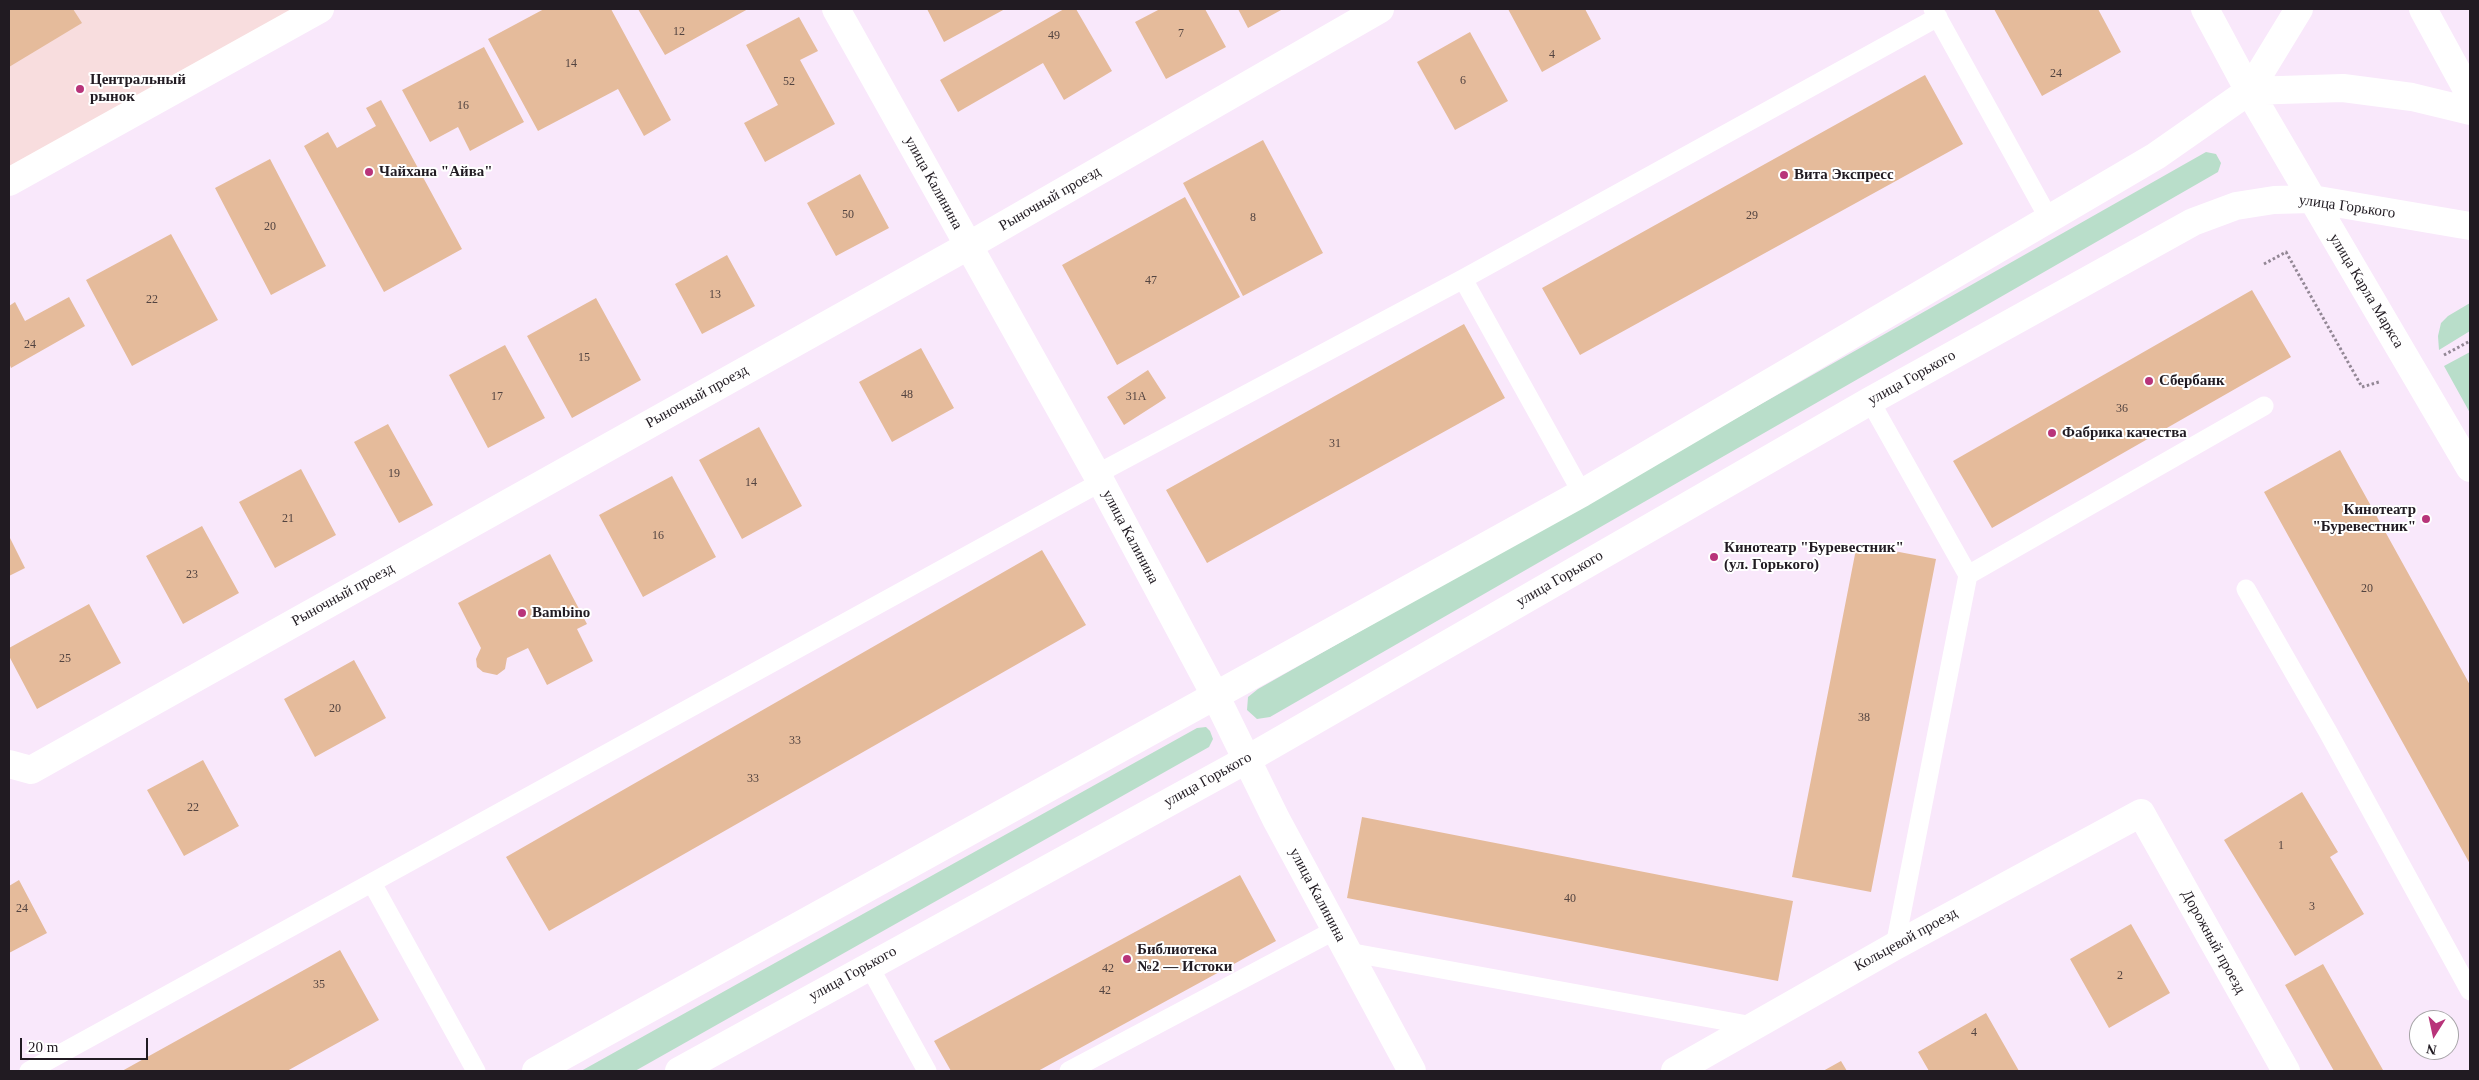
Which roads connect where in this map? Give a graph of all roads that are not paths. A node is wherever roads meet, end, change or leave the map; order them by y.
1 (320, 9) edge
2 (836, 9) edge
3 (1380, 9) edge
4 (2205, 9) edge
5 (2299, 9) edge
6 (2422, 9) edge
7 (1936, 13) edge
8 (2249, 91) junction
9 (2470, 95) edge
10 (2470, 111) edge
11 (9, 182) edge
12 (2312, 200) junction
13 (2048, 218) junction
14 (2470, 226) edge
15 (968, 246) junction
16 (1463, 279) junction
17 (1870, 401) junction
18 (2264, 406) dead end
19 (2470, 468) edge
20 (1098, 478) junction
21 (1582, 492) junction
22 (1968, 575) junction
23 (2246, 589) dead end
24 (1215, 695) junction
25 (1246, 760) junction
26 (9, 764) edge
27 (2141, 813) joint
28 (372, 883) junction
29 (1342, 940) junction
30 (1894, 946) junction
31 (869, 966) junction
32 (2470, 991) edge
33 (1753, 1026) junction
34 (29, 1071) edge
35 (476, 1071) edge
36 (536, 1071) edge
37 (679, 1071) edge
38 (927, 1071) edge
39 (1069, 1071) edge
40 (1412, 1071) edge
41 (1675, 1071) edge
42 (2286, 1071) edge

1 - 11 main road
2 - 15 main road, улица Калинина
3 - 15 main road, Рыночный проезд
4 - 8 main road, улица Карла Маркса
5 - 8 main road
6 - 9 main road
7 - 13 lane
7 - 16 lane
8 - 10 main road
8 - 12 main road, улица Карла Маркса
8 - 13 main road
12 - 14 main road, улица Горького
12 - 17 main road, улица Горького
12 - 19 main road, улица Карла Маркса
13 - 21 main road
15 - 20 main road, улица Калинина
15 - 26 main road, Рыночный проезд
16 - 20 lane
16 - 21 lane
17 - 22 lane
17 - 25 main road, улица Горького
18 - 22 lane
20 - 24 main road, улица Калинина
20 - 28 lane
21 - 24 main road
22 - 30 lane
23 - 32 lane
24 - 25 main road, улица Калинина
24 - 36 main road
25 - 29 main road, улица Калинина
25 - 31 main road, улица Горького
27 - 30 main road, Кольцевой проезд
27 - 42 main road, Дорожный проезд
28 - 34 lane
28 - 35 lane
29 - 33 lane
29 - 39 lane
29 - 40 main road, улица Калинина
30 - 33 main road, Кольцевой проезд
31 - 37 main road, улица Горького
31 - 38 lane
33 - 41 main road, Кольцевой проезд

